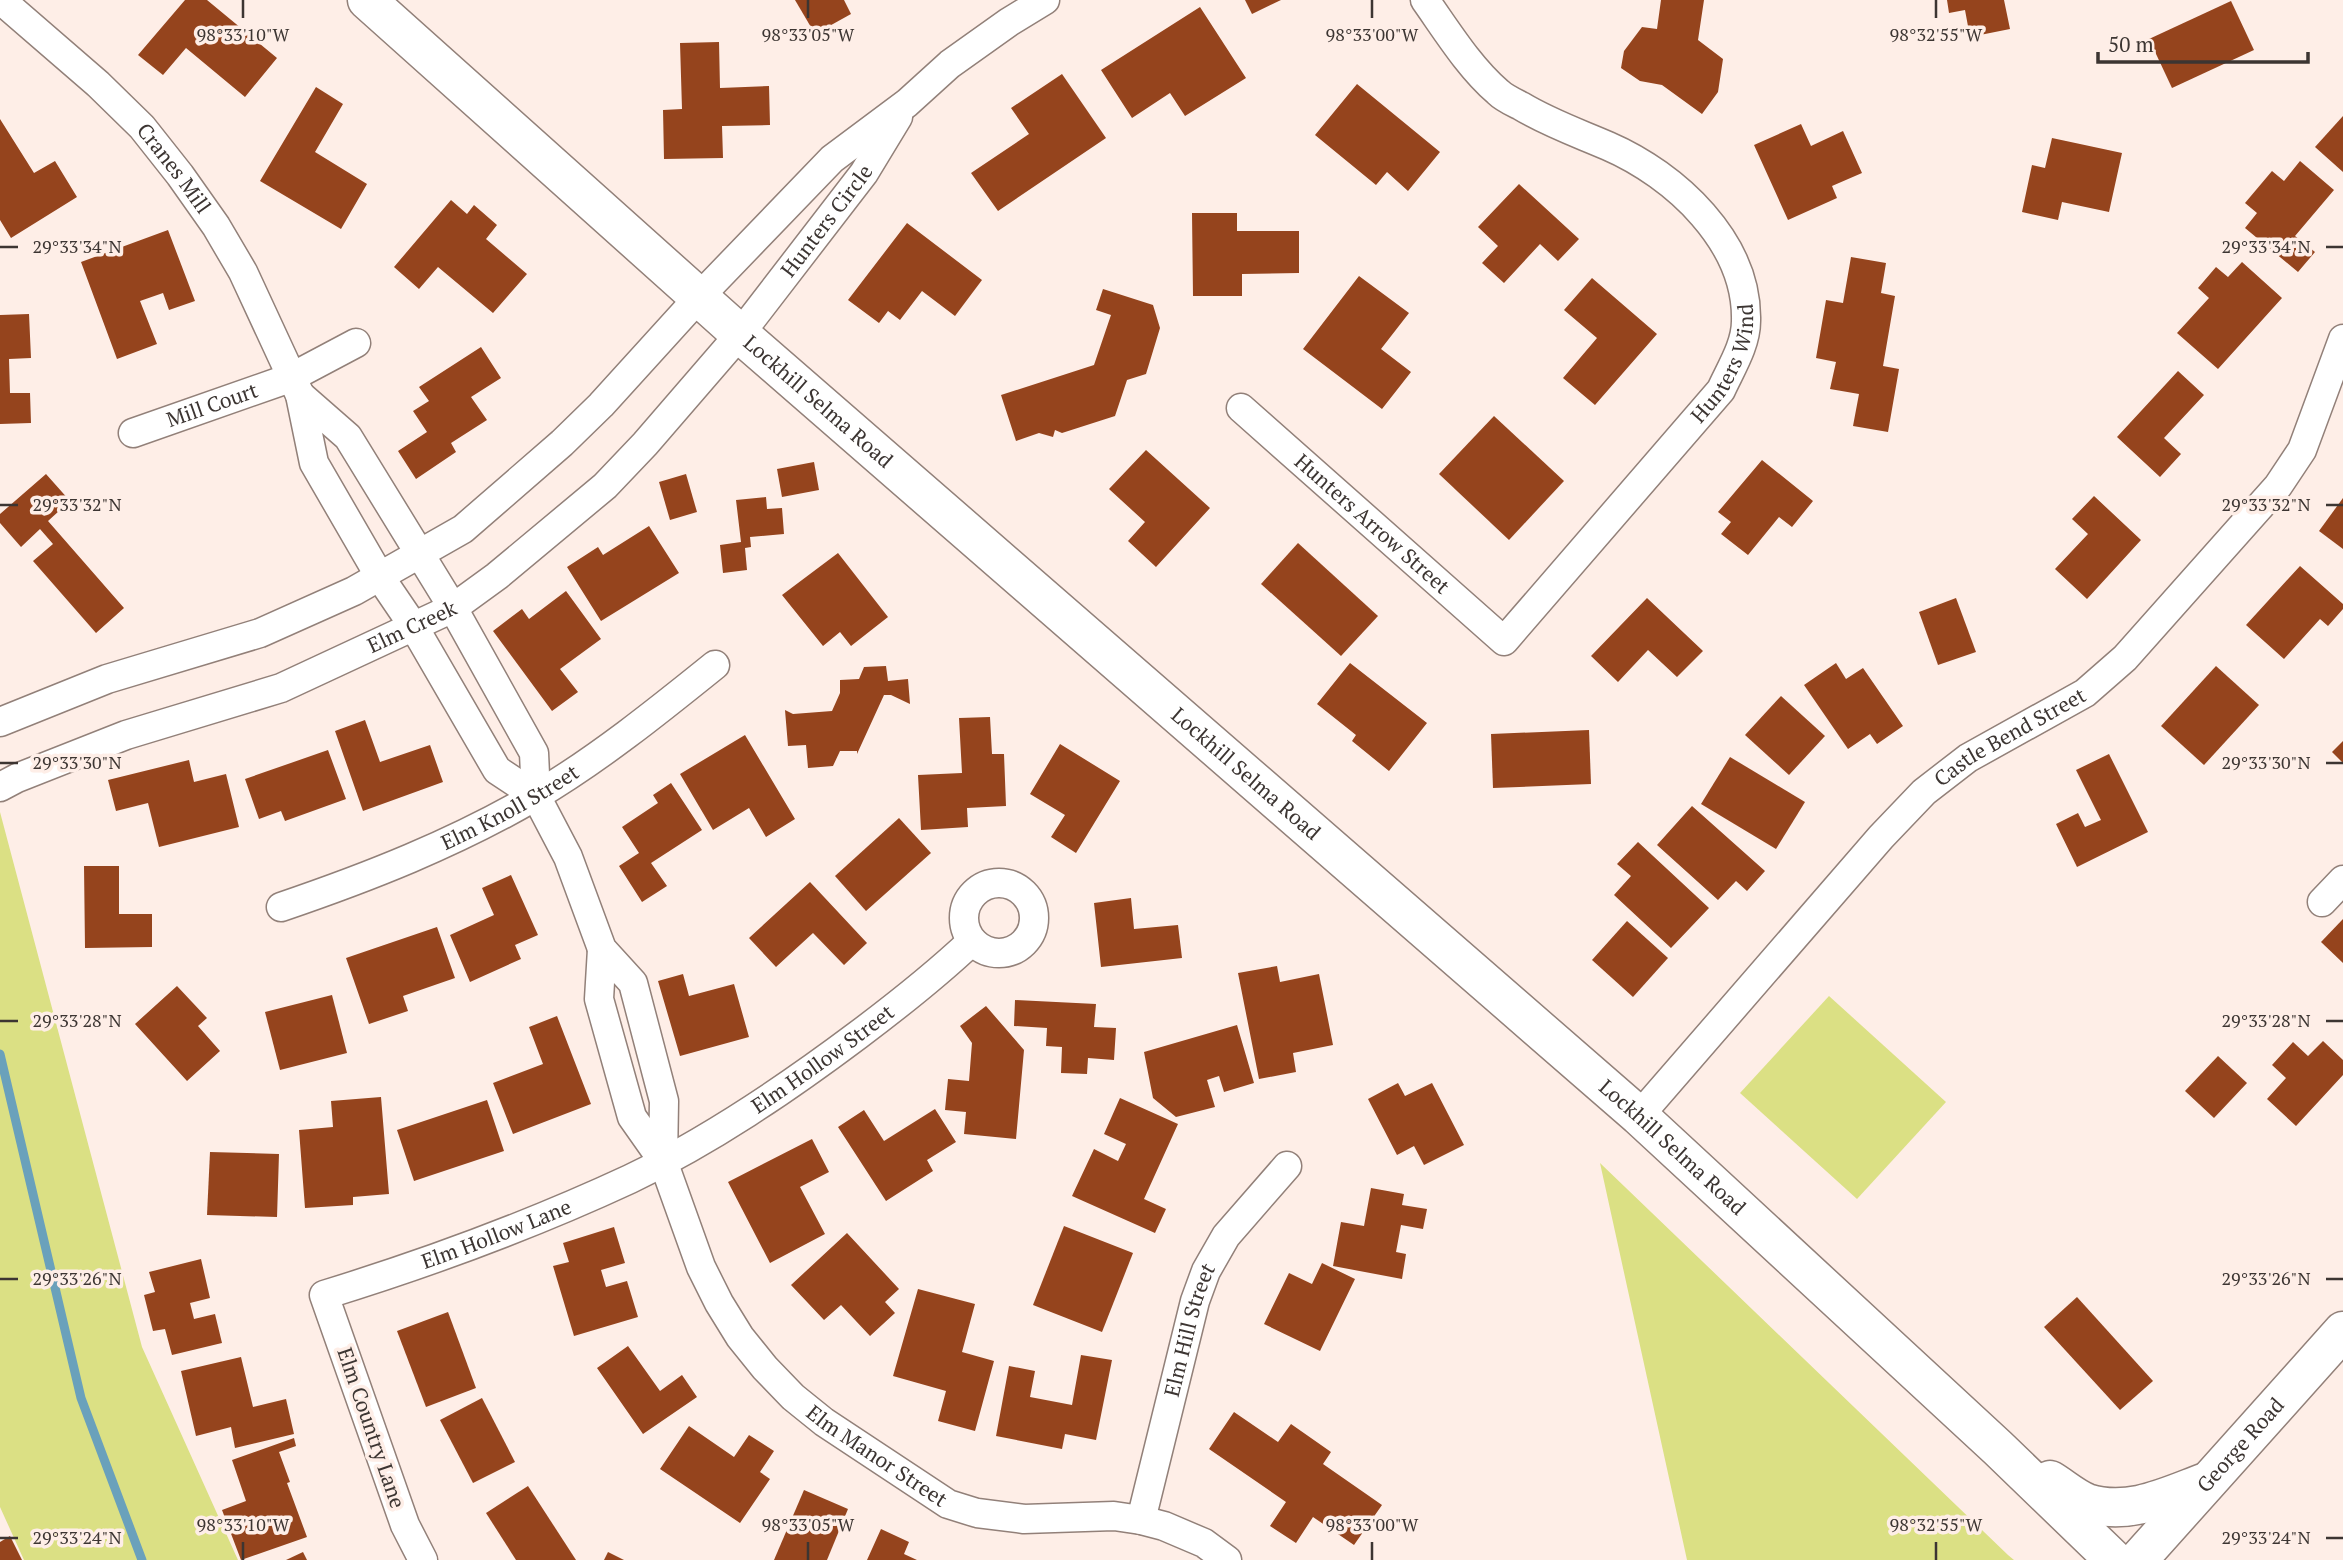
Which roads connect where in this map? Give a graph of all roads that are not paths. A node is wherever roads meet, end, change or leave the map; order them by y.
1 (1, 0) edge
2 (367, 0) edge
3 (1045, 0) edge
4 (1425, 0) edge
5 (907, 103) junction
6 (700, 296) junction
7 (740, 334) junction
8 (2343, 339) edge
9 (356, 343) dead end
10 (295, 387) junction
11 (1241, 408) dead end
12 (133, 433) dead end
13 (421, 554) junction
14 (380, 577) junction
15 (453, 608) junction
16 (414, 627) junction
17 (1504, 641) joint
18 (715, 666) dead end
19 (0, 722) edge
20 (0, 787) edge
21 (536, 796) junction
22 (2343, 880) edge
23 (2322, 902) dead end
24 (281, 907) dead end
25 (972, 941) dead end
26 (1639, 1116) junction
27 (663, 1161) junction
28 (1287, 1166) dead end
29 (324, 1295) joint
30 (2343, 1331) edge
31 (1998, 1448) junction
32 (2212, 1479) junction
33 (1141, 1520) junction
34 (423, 1560) edge
35 (1227, 1560) edge
36 (2114, 1560) edge
37 (2138, 1560) edge
38 (2179, 1560) edge

1 - 10 street, Cranes Mill
2 - 6 main road, Lockhill Selma Road
3 - 5 street, Hunters Circle
4 - 17 street, Hunters Wind
5 - 6 street, Hunters Circle
5 - 7 street, Hunters Circle
6 - 7 main road, Lockhill Selma Road
6 - 13 street
7 - 15 street, Elm Creek
7 - 26 main road, Lockhill Selma Road
8 - 26 street, Castle Bend Street
9 - 10 street
10 - 12 street, Mill Court
10 - 13 street, Cranes Mill
10 - 14 street, Cranes Mill
11 - 17 street, Hunters Arrow Street
13 - 14 street
13 - 15 street, Cranes Mill
14 - 16 street, Elm Manor Street
14 - 19 street
15 - 16 street, Elm Creek
15 - 21 street, Elm Manor Street
16 - 20 street, Elm Creek
16 - 21 street, Elm Manor Street
18 - 21 street, Elm Knoll Street
21 - 24 street, Elm Knoll Street
21 - 27 street, Elm Manor Street
22 - 23 street
25 - 27 street, Elm Hollow Street
26 - 31 main road, Lockhill Selma Road
27 - 29 street, Elm Hollow Lane
27 - 33 street, Elm Manor Street
28 - 33 street, Elm Hill Street
29 - 34 street, Elm Country Lane
30 - 32 main road, George Road
31 - 32 main road
31 - 36 main road, Lockhill Selma Road
32 - 37 main road, George Road
32 - 38 main road
33 - 35 street, Elm Manor Street

